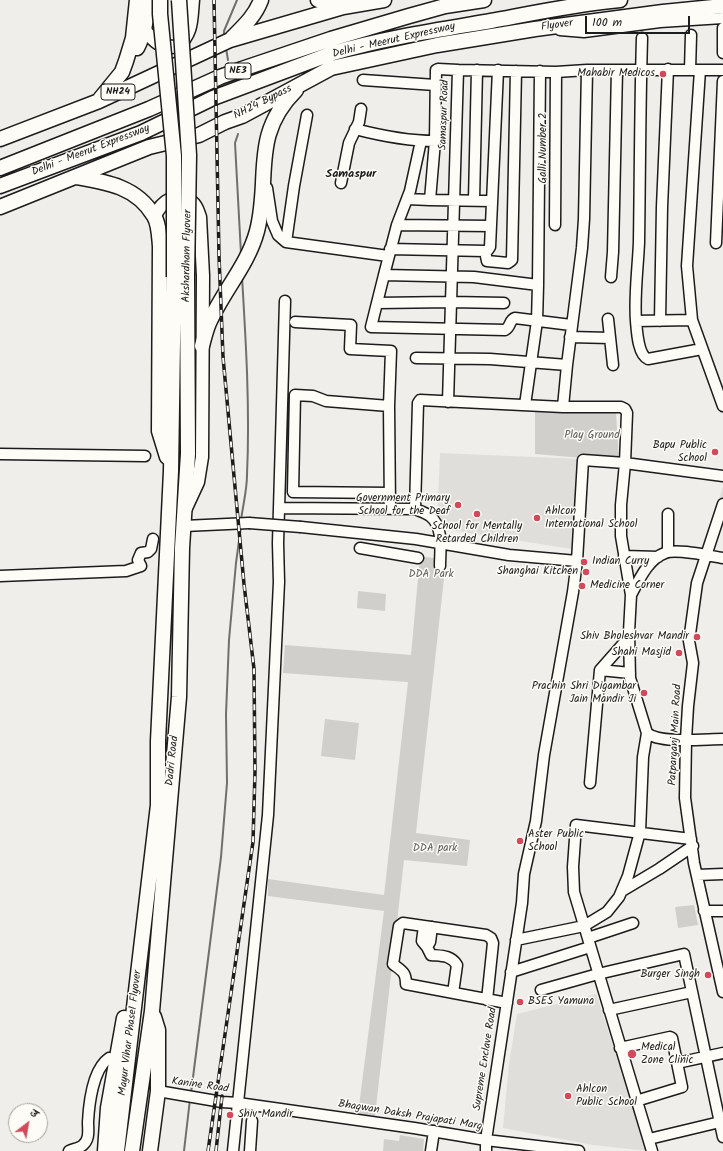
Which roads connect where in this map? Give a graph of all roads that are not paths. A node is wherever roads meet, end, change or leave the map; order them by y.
1 (137, 0) edge
2 (148, 0) edge
3 (160, 0) edge
4 (179, 0) edge
5 (193, 0) edge
6 (261, 0) edge
7 (318, 0) edge
8 (384, 0) edge
9 (484, 0) edge
10 (620, 0) edge
11 (723, 6) edge
12 (344, 7) junction
13 (723, 18) edge
14 (723, 28) edge
15 (144, 29) junction
16 (535, 29) junction
17 (691, 35) dead end
18 (642, 38) dead end
19 (230, 40) junction
20 (723, 53) edge
21 (458, 70) junction
22 (477, 70) junction
23 (498, 70) junction
24 (587, 70) junction
25 (617, 70) junction
26 (641, 70) junction
27 (668, 70) junction
28 (695, 70) junction
29 (723, 70) edge
30 (516, 71) junction
31 (122, 72) junction
32 (540, 72) junction
33 (556, 72) junction
34 (310, 78) junction
35 (363, 80) dead end
36 (723, 81) edge
37 (435, 85) junction
38 (99, 101) junction
39 (362, 109) dead end
40 (307, 115) dead end
41 (29, 129) junction
42 (356, 129) junction
43 (0, 140) edge
44 (420, 141) junction
45 (435, 141) junction
46 (0, 148) edge
47 (264, 164) junction
48 (0, 168) edge
49 (76, 177) junction
50 (341, 183) dead end
51 (0, 186) edge
52 (407, 199) junction
53 (430, 200) junction
54 (454, 200) junction
55 (474, 200) junction
56 (492, 201) junction
57 (0, 207) edge
58 (154, 216) junction
59 (397, 224) junction
60 (453, 225) junction
61 (555, 225) dead end
62 (491, 226) junction
63 (286, 242) junction
64 (716, 243) dead end
65 (452, 251) junction
66 (485, 251) junction
67 (389, 253) junction
68 (384, 275) junction
69 (452, 277) junction
70 (611, 277) dead end
71 (538, 285) junction
72 (284, 301) dead end
73 (451, 302) junction
74 (377, 303) junction
75 (504, 303) dead end
76 (608, 319) dead end
77 (537, 320) junction
78 (692, 320) junction
79 (636, 321) junction
80 (660, 321) junction
81 (295, 322) dead end
82 (571, 325) junction
83 (450, 328) junction
84 (570, 337) junction
85 (610, 338) junction
86 (202, 346) junction
87 (702, 349) junction
88 (416, 358) dead end
89 (449, 358) junction
90 (531, 362) junction
91 (567, 365) junction
92 (613, 365) dead end
93 (448, 402) junction
94 (525, 405) junction
95 (389, 406) junction
96 (723, 406) edge
97 (563, 407) junction
98 (0, 454) edge
99 (145, 456) dead end
100 (625, 463) junction
101 (171, 471) junction
102 (723, 476) edge
103 (280, 492) junction
104 (292, 492) junction
105 (389, 493) junction
106 (723, 504) edge
107 (279, 508) junction
108 (390, 509) junction
109 (415, 509) junction
110 (184, 511) junction
111 (668, 514) dead end
112 (721, 516) edge
113 (184, 526) junction
114 (152, 540) dead end
115 (440, 543) junction
116 (360, 548) dead end
117 (668, 552) junction
118 (706, 555) junction
119 (624, 556) junction
120 (658, 557) junction
121 (418, 558) dead end
122 (723, 558) edge
123 (577, 561) junction
124 (440, 566) dead end
125 (0, 576) edge
126 (631, 595) junction
127 (630, 636) junction
128 (600, 670) junction
129 (630, 673) junction
130 (647, 733) junction
131 (723, 739) edge
132 (686, 740) junction
133 (590, 783) dead end
134 (640, 832) junction
135 (692, 843) junction
136 (723, 874) edge
137 (696, 875) junction
138 (622, 891) junction
139 (704, 911) junction
140 (723, 911) edge
141 (145, 916) junction
142 (633, 923) dead end
143 (428, 926) junction
144 (584, 926) junction
145 (516, 940) junction
146 (589, 942) junction
147 (511, 972) junction
148 (598, 974) junction
149 (721, 975) edge
150 (541, 990) dead end
151 (692, 992) junction
152 (723, 992) edge
153 (453, 993) junction
154 (508, 999) junction
155 (487, 1000) junction
156 (609, 1010) junction
157 (152, 1011) junction
158 (620, 1048) junction
159 (723, 1053) edge
160 (706, 1057) junction
161 (109, 1058) dead end
162 (677, 1063) junction
163 (158, 1091) junction
164 (636, 1101) junction
165 (238, 1103) junction
166 (252, 1121) dead end
167 (720, 1122) junction
168 (434, 1131) junction
169 (723, 1137) edge
170 (649, 1139) junction
171 (486, 1140) junction
172 (69, 1151) edge
173 (105, 1151) edge
174 (117, 1151) edge
175 (132, 1151) edge
176 (150, 1151) edge
177 (232, 1151) edge
178 (250, 1151) edge
179 (431, 1151) edge
180 (486, 1151) edge
181 (579, 1151) edge
182 (652, 1151) edge

1 - 31 highway
2 - 15 highway
3 - 101 highway, Akshardham Flyover, bridge
4 - 110 highway, Akshardham Flyover, bridge
5 - 15 main road
6 - 19 highway
7 - 12 highway
8 - 12 highway, NH24
9 - 48 highway, Delhi - Meerut Expressway / NE3
10 - 51 highway, Delhi - Meerut Expressway / NE3
11 - 16 highway, Flyover
12 - 19 highway, NH24
13 - 16 street
14 - 20 street
15 - 31 highway
16 - 34 highway, NH24 Bypass
17 - 28 street
18 - 26 street
19 - 38 highway, NH24
21 - 22 street, Samaspur Road
21 - 37 street
21 - 54 street, Samaspur Road
22 - 23 street, Samaspur Road
22 - 55 street
23 - 30 street, Samaspur Road
23 - 56 street
24 - 25 street, Samaspur Road
24 - 33 street, Samaspur Road
24 - 82 street
25 - 26 street, Samaspur Road
25 - 70 street
26 - 27 street, Samaspur Road
26 - 79 street
27 - 28 street, Samaspur Road
27 - 80 street
28 - 29 street, Samaspur Road
28 - 78 street
30 - 32 street, Samaspur Road
30 - 66 street
31 - 38 highway
32 - 33 street, Samaspur Road
32 - 71 street
33 - 61 street, Galli Number 2
34 - 47 highway
34 - 49 highway, NH24 Bypass
35 - 37 street
36 - 64 street
37 - 45 street
38 - 41 highway, NH24
39 - 42 street
40 - 63 street
41 - 43 highway, NH24
41 - 46 highway
42 - 44 street
42 - 50 street
44 - 45 street
44 - 52 street
45 - 53 street
47 - 63 street
47 - 86 highway
49 - 57 highway, NH24 Bypass
49 - 58 highway
52 - 53 street
52 - 59 street
53 - 54 street
54 - 55 street
54 - 60 street, Samaspur Road
55 - 56 street
56 - 62 street
58 - 86 main road
58 - 101 highway
59 - 60 street
59 - 67 street
60 - 62 street
60 - 65 street, Samaspur Road
62 - 66 street
63 - 67 street
65 - 66 street
65 - 67 street
65 - 69 street, Samaspur Road
67 - 68 street
68 - 69 street
68 - 74 street
69 - 71 street
69 - 73 street, Samaspur Road
71 - 77 street
72 - 103 street
73 - 74 street
73 - 75 street
73 - 83 street, Samaspur Road
74 - 83 street
76 - 85 street
77 - 82 street
77 - 83 street
77 - 90 street
78 - 80 street
78 - 87 street
79 - 80 street
79 - 87 street
81 - 95 street
82 - 84 street
83 - 89 street, Samaspur Road
84 - 85 street
84 - 91 street
85 - 92 street
86 - 110 main road
87 - 96 street
88 - 89 street
89 - 90 street
89 - 93 street, Samaspur Road
90 - 91 street
90 - 94 street
91 - 97 street
93 - 94 street
93 - 109 street
94 - 97 street
95 - 104 street
95 - 105 street
97 - 100 street
98 - 99 street
100 - 102 street
100 - 119 street
100 - 123 street, Supreme Enclave Road
101 - 141 highway, Dadri Road
103 - 104 street
103 - 107 street
104 - 105 street
105 - 108 street
106 - 112 street, Patparganj Main Road
107 - 108 street
107 - 165 street
108 - 109 street
109 - 115 street
110 - 113 highway, Dadri Road
111 - 117 street
112 - 118 street, Patparganj Main Road
113 - 115 street, bridge
113 - 157 highway, Dadri Road
114 - 125 street
115 - 123 street
115 - 124 street
116 - 121 street
117 - 118 street
117 - 120 street
118 - 122 street
118 - 132 street, Patparganj Main Road
119 - 120 street
119 - 126 street
120 - 126 street
123 - 145 street, Supreme Enclave Road
126 - 127 street
127 - 128 street
127 - 129 street
128 - 129 street
128 - 133 street
129 - 130 street
130 - 132 street
130 - 134 street
131 - 132 street
132 - 135 street, Patparganj Main Road
134 - 135 street
134 - 138 street
134 - 144 street
135 - 137 street, Patparganj Main Road
135 - 138 street
136 - 137 street
137 - 139 street, Patparganj Main Road
138 - 144 street
139 - 140 street
139 - 149 street, Patparganj Main Road
141 - 173 highway
141 - 174 highway, Mayur Vihar Phase1 Flyover
142 - 146 street
143 - 153 street
143 - 153 street
143 - 155 street
144 - 145 street
144 - 146 street
145 - 147 street, Supreme Enclave Road
146 - 147 street
146 - 148 street
147 - 154 street, Supreme Enclave Road
148 - 150 street
148 - 151 street
148 - 156 street
149 - 152 street, Patparganj Main Road
151 - 156 street
151 - 160 street
153 - 155 street
154 - 155 street
154 - 171 street, Supreme Enclave Road
156 - 158 street
157 - 163 highway
157 - 175 highway, Mayur Vihar Phase1 Flyover
158 - 162 street
158 - 164 street
159 - 160 street
160 - 162 street
160 - 167 street
161 - 172 street
162 - 164 street
163 - 165 street, Kanine Road
163 - 176 highway
164 - 170 street
165 - 168 street, Bhagwan Daksh Prajapati Marg
165 - 177 street
166 - 178 street
167 - 169 street
167 - 170 street
168 - 171 street, Bhagwan Daksh Prajapati Marg
168 - 179 street
170 - 182 street
171 - 180 street, Supreme Enclave Road
171 - 181 street, Bhagwan Daksh Prajapati Marg

